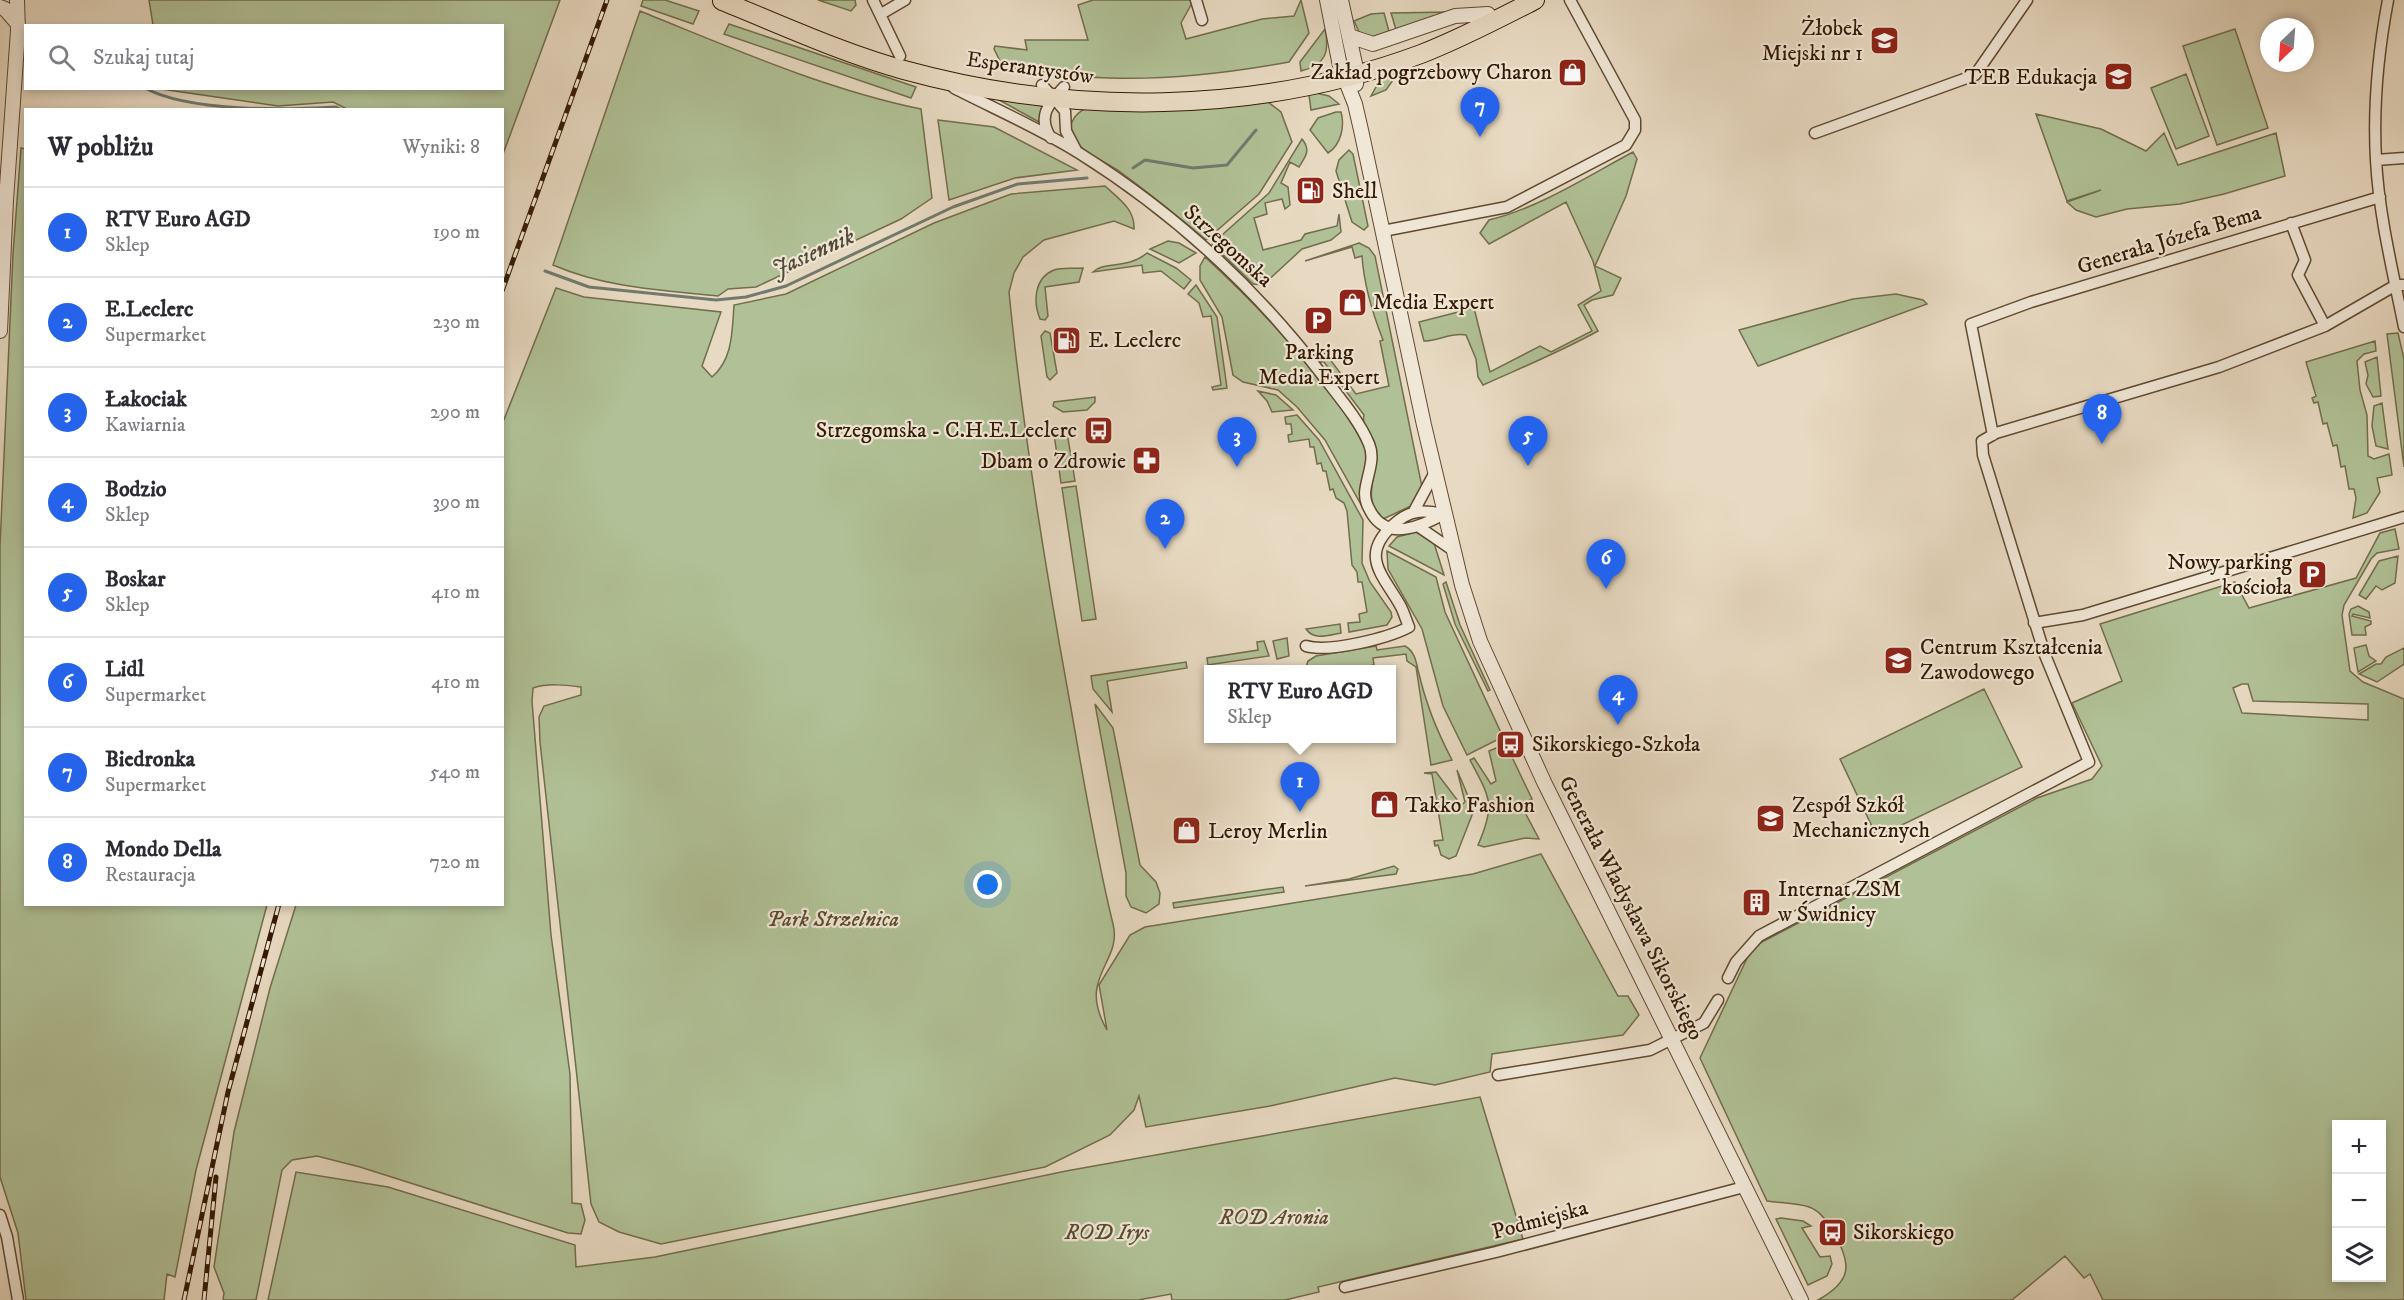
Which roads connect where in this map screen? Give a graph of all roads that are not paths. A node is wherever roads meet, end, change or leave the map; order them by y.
1 (17, 0) edge
2 (26, 0) edge
3 (721, 0) edge
4 (873, 0) edge
5 (905, 0) edge
6 (1196, 0) edge
7 (1327, 0) edge
8 (1341, 0) edge
9 (1515, 0) edge
10 (1535, 0) edge
11 (1570, 0) edge
12 (2027, 0) edge
13 (2388, 0) edge
14 (0, 7) edge
15 (881, 14) junction
16 (1488, 14) junction
17 (1202, 20) dead end
18 (18, 24) junction
19 (1349, 36) junction
20 (900, 56) junction
21 (1348, 69) junction
22 (933, 78) junction
23 (1054, 90) junction
24 (1086, 101) junction
25 (1065, 120) junction
26 (1815, 134) dead end
27 (1052, 138) junction
28 (1077, 152) junction
29 (2404, 158) edge
30 (2376, 159) junction
31 (2380, 197) junction
32 (2291, 224) junction
33 (1383, 231) junction
34 (2400, 285) edge
35 (2325, 326) junction
36 (2404, 327) edge
37 (0, 331) edge
38 (1993, 435) junction
39 (1435, 472) junction
40 (1414, 511) junction
41 (1444, 514) junction
42 (2404, 517) edge
43 (1419, 527) junction
44 (1389, 529) junction
45 (1454, 551) junction
46 (2034, 623) junction
47 (1306, 646) dead end
48 (1728, 978) dead end
49 (1718, 1000) dead end
50 (1672, 1039) junction
51 (1498, 1076) dead end
52 (1744, 1187) junction
53 (0, 1215) edge
54 (1345, 1287) dead end
55 (18, 1300) edge
56 (1801, 1300) edge

1 - 18 street
2 - 18 street
3 - 20 main road, Esperantystów
3 - 22 main road, Esperantystów
4 - 15 street
5 - 15 street
6 - 17 street
7 - 21 street, Generała Władysława Sikorskiego
8 - 19 street, Generała Władysława Sikorskiego
9 - 16 main road
10 - 21 main road
11 - 33 street
12 - 26 street
13 - 30 street
14 - 18 street
15 - 20 street
16 - 19 street
16 - 21 main road
18 - 37 street
19 - 21 street, Generała Władysława Sikorskiego
20 - 23 main road, Esperantystów
21 - 23 main road, Esperantystów
21 - 24 main road, Esperantystów
21 - 33 street, Generała Władysława Sikorskiego
22 - 23 main road, Esperantystów
22 - 27 street, Strzegomska
23 - 24 main road, Esperantystów
23 - 25 street
23 - 27 street
24 - 25 street
25 - 28 street
27 - 28 street, Strzegomska
28 - 44 street, Strzegomska
29 - 30 street
30 - 31 street
31 - 32 street, Generała Józefa Bema
31 - 34 street
32 - 35 street
32 - 38 street, Generała Józefa Bema
33 - 39 street, Generała Władysława Sikorskiego
34 - 35 street
34 - 36 street
35 - 38 street
38 - 46 street
39 - 40 street
39 - 41 street, Generała Władysława Sikorskiego
40 - 41 street
40 - 44 street
41 - 43 street
41 - 45 street, Generała Władysława Sikorskiego
42 - 46 street
43 - 44 street
43 - 45 street
44 - 47 street
45 - 50 street, Generała Władysława Sikorskiego
46 - 48 street
49 - 50 street
50 - 51 street
50 - 52 street, Generała Władysława Sikorskiego
52 - 54 street, Podmiejska
52 - 56 street, Generała Władysława Sikorskiego
53 - 55 street

